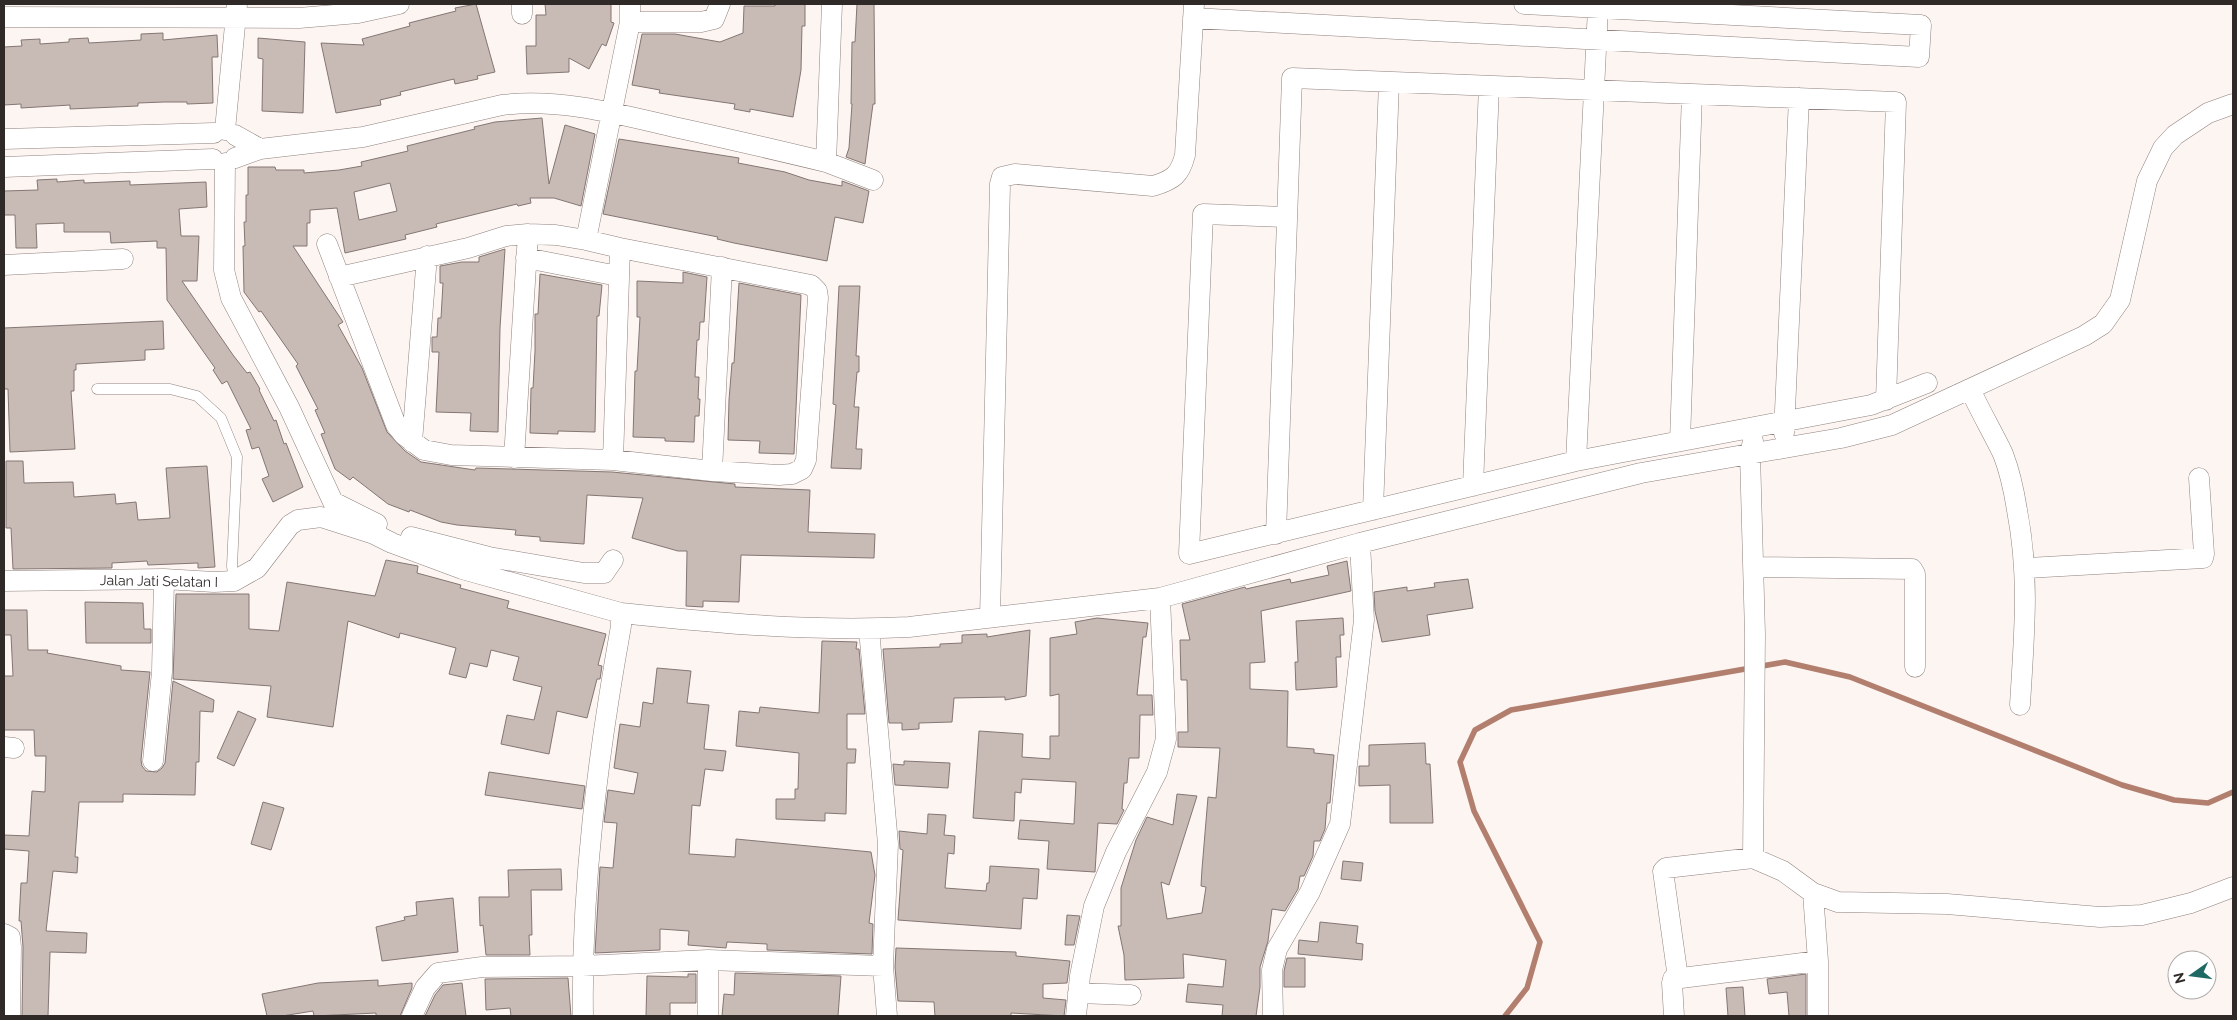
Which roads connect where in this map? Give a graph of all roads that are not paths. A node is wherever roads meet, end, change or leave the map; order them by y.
1 (399, 4) edge
2 (720, 4) edge
3 (832, 4) edge
4 (1524, 4) edge
5 (358, 8) edge
6 (1598, 8) junction
7 (236, 10) edge
8 (1193, 11) edge
9 (630, 13) edge
10 (4, 17) edge
11 (1596, 39) junction
12 (1389, 82) junction
13 (1490, 86) junction
14 (1594, 90) junction
15 (1692, 94) junction
16 (1799, 98) junction
17 (2233, 104) edge
18 (611, 112) junction
19 (225, 133) junction
20 (4, 139) edge
21 (260, 149) junction
22 (224, 160) junction
23 (826, 162) junction
24 (4, 168) edge
25 (873, 180) dead end
26 (1287, 217) junction
27 (528, 234) junction
28 (586, 240) junction
29 (327, 244) dead end
30 (620, 248) junction
31 (427, 256) junction
32 (526, 258) junction
33 (123, 259) dead end
34 (4, 265) edge
35 (722, 267) junction
36 (618, 276) junction
37 (339, 277) junction
38 (1927, 383) dead end
39 (97, 389) dead end
40 (1970, 389) junction
41 (1886, 400) junction
42 (1784, 422) junction
43 (1756, 427) junction
44 (1680, 441) junction
45 (412, 442) junction
46 (1783, 448) junction
47 (1750, 454) junction
48 (514, 458) junction
49 (613, 460) junction
50 (1576, 461) junction
51 (712, 471) junction
52 (2199, 478) dead end
53 (1473, 486) junction
54 (1373, 510) junction
55 (1276, 534) junction
56 (1360, 542) junction
57 (613, 560) dead end
58 (1754, 567) junction
59 (2026, 568) junction
60 (164, 579) junction
61 (4, 581) edge
62 (234, 581) junction
63 (1160, 598) junction
64 (620, 613) junction
65 (990, 617) junction
66 (869, 629) junction
67 (1915, 667) dead end
68 (2020, 705) dead end
69 (154, 761) dead end
70 (1753, 858) junction
71 (2233, 887) edge
72 (1813, 893) junction
73 (4, 934) edge
74 (708, 960) junction
75 (1818, 961) junction
76 (582, 966) junction
77 (883, 966) junction
78 (1678, 978) junction
79 (1078, 993) junction
80 (1131, 995) dead end
81 (10, 1016) edge
82 (412, 1016) edge
83 (583, 1016) edge
84 (708, 1016) edge
85 (887, 1016) edge
86 (1076, 1016) edge
87 (1273, 1016) edge
88 (1674, 1016) edge
89 (1818, 1016) edge

1 - 5 street
2 - 9 street
3 - 23 street
4 - 6 street
5 - 7 street
6 - 11 street
6 - 11 street
7 - 10 street
7 - 19 street
8 - 11 street
8 - 65 street
9 - 18 street
11 - 14 street
12 - 13 street
12 - 26 street
12 - 54 street
13 - 14 street
13 - 53 street
14 - 15 street
14 - 50 street
15 - 16 street
15 - 44 street
16 - 41 street
16 - 42 street
17 - 40 street, Jalan Jati Selatan I
18 - 21 street
18 - 23 street
18 - 28 street
19 - 20 street
19 - 21 street
19 - 22 street
19 - 22 street
21 - 22 street
22 - 24 street
22 - 57 street
23 - 25 street
26 - 55 street
26 - 55 street
27 - 28 street
27 - 31 street
27 - 32 street
28 - 30 street
29 - 37 street
30 - 35 street
30 - 36 street
31 - 37 street
31 - 45 street
32 - 36 street
32 - 48 street
33 - 34 street
35 - 51 street
35 - 51 street
36 - 49 street
37 - 45 street
38 - 41 street
39 - 62 lane
40 - 46 street, Jalan Jati Selatan I
40 - 59 street
41 - 42 street
42 - 43 street
42 - 46 street
43 - 44 street
43 - 47 street
44 - 50 street
45 - 48 street
46 - 47 street, Jalan Jati Selatan I
47 - 56 street, Jalan Jati Selatan I
47 - 58 street
48 - 49 street
49 - 51 street
50 - 53 street
52 - 59 street
53 - 54 street
54 - 55 street
56 - 63 street, Jalan Jati Selatan I
56 - 87 street
58 - 67 street
58 - 70 street
59 - 68 street
60 - 61 street, Jalan Jati Selatan I
60 - 62 street, Jalan Jati Selatan I
60 - 69 street
62 - 64 street, Jalan Jati Selatan I
63 - 65 street, Jalan Jati Selatan I
63 - 79 street
64 - 66 street, Jalan Jati Selatan I
64 - 76 street
65 - 66 street, Jalan Jati Selatan I
66 - 77 street
70 - 72 street
70 - 78 street
71 - 72 street
72 - 75 street
73 - 81 street
74 - 76 street
74 - 77 street
74 - 84 street
75 - 78 street
75 - 89 street
76 - 82 street
76 - 83 street
77 - 85 street
78 - 88 street
79 - 80 street
79 - 86 street

